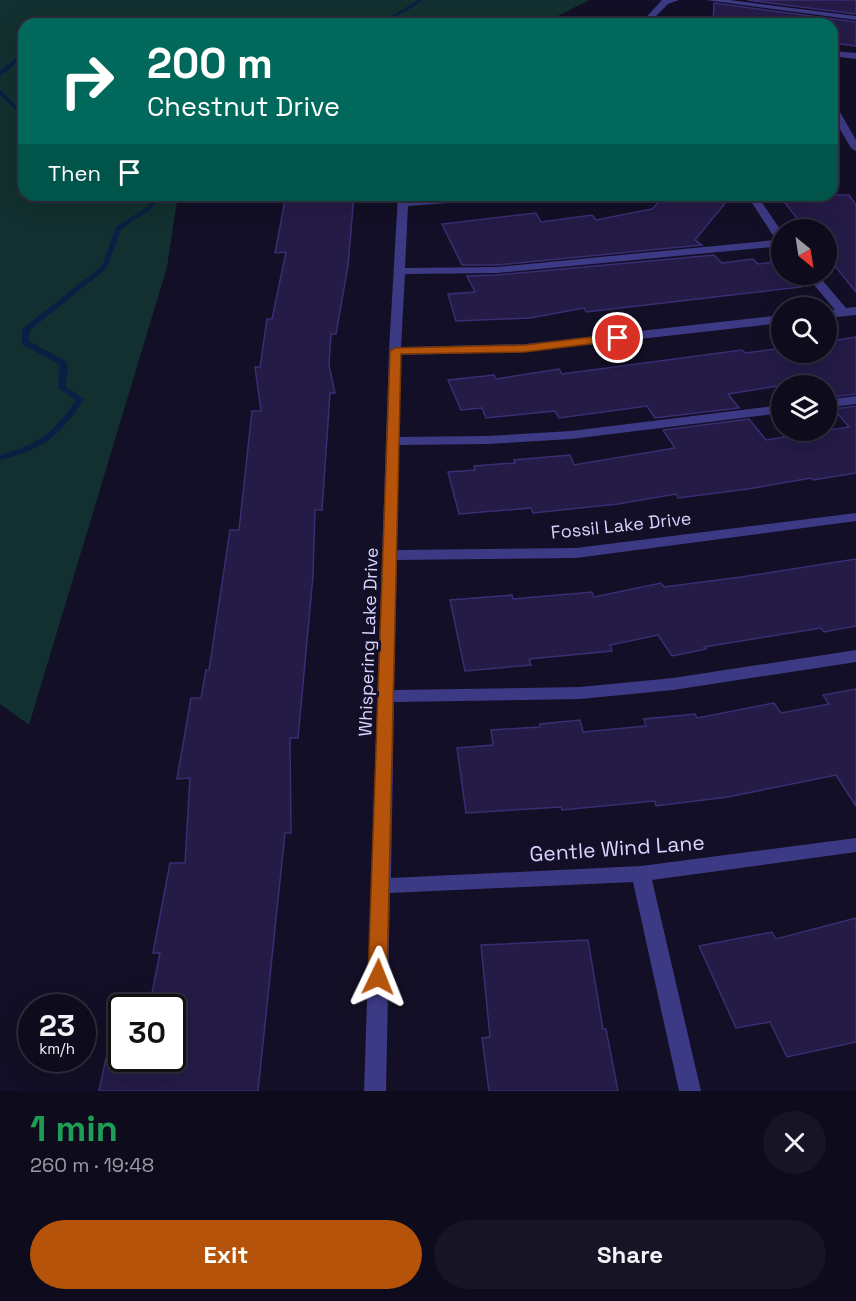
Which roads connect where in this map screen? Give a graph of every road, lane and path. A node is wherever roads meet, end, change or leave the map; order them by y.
1 (675, 0) edge
2 (710, 0) edge
3 (649, 18) edge
4 (856, 18) edge
5 (838, 54) edge
6 (856, 56) edge
7 (838, 118) edge
8 (843, 127) junction
9 (856, 127) edge
10 (856, 148) edge
11 (403, 201) edge
12 (756, 201) edge
13 (771, 225) edge
14 (771, 243) edge
15 (399, 271) junction
16 (822, 285) edge
17 (850, 312) edge
18 (771, 321) edge
19 (395, 351) junction
20 (856, 400) edge
21 (837, 403) edge
22 (771, 410) edge
23 (393, 441) junction
24 (856, 517) edge
25 (390, 555) junction
26 (856, 656) edge
27 (386, 696) junction
28 (856, 845) edge
29 (642, 874) junction
30 (380, 886) junction
31 (375, 1091) edge
32 (690, 1091) edge

1 - 3 street
2 - 4 street
5 - 6 street
7 - 8 street
8 - 9 street
8 - 10 street
11 - 15 street, Whispering Lake Drive
12 - 13 street
14 - 15 street
15 - 19 street, Whispering Lake Drive
16 - 17 street
18 - 19 street
19 - 23 street, Whispering Lake Drive
20 - 21 street
22 - 23 street
23 - 25 street, Whispering Lake Drive
24 - 25 street, Fossil Lake Drive
25 - 27 street, Whispering Lake Drive
26 - 27 street
27 - 30 street, Whispering Lake Drive
28 - 29 street, Gentle Wind Lane
29 - 30 street, Gentle Wind Lane
29 - 32 street
30 - 31 street, Whispering Lake Drive

